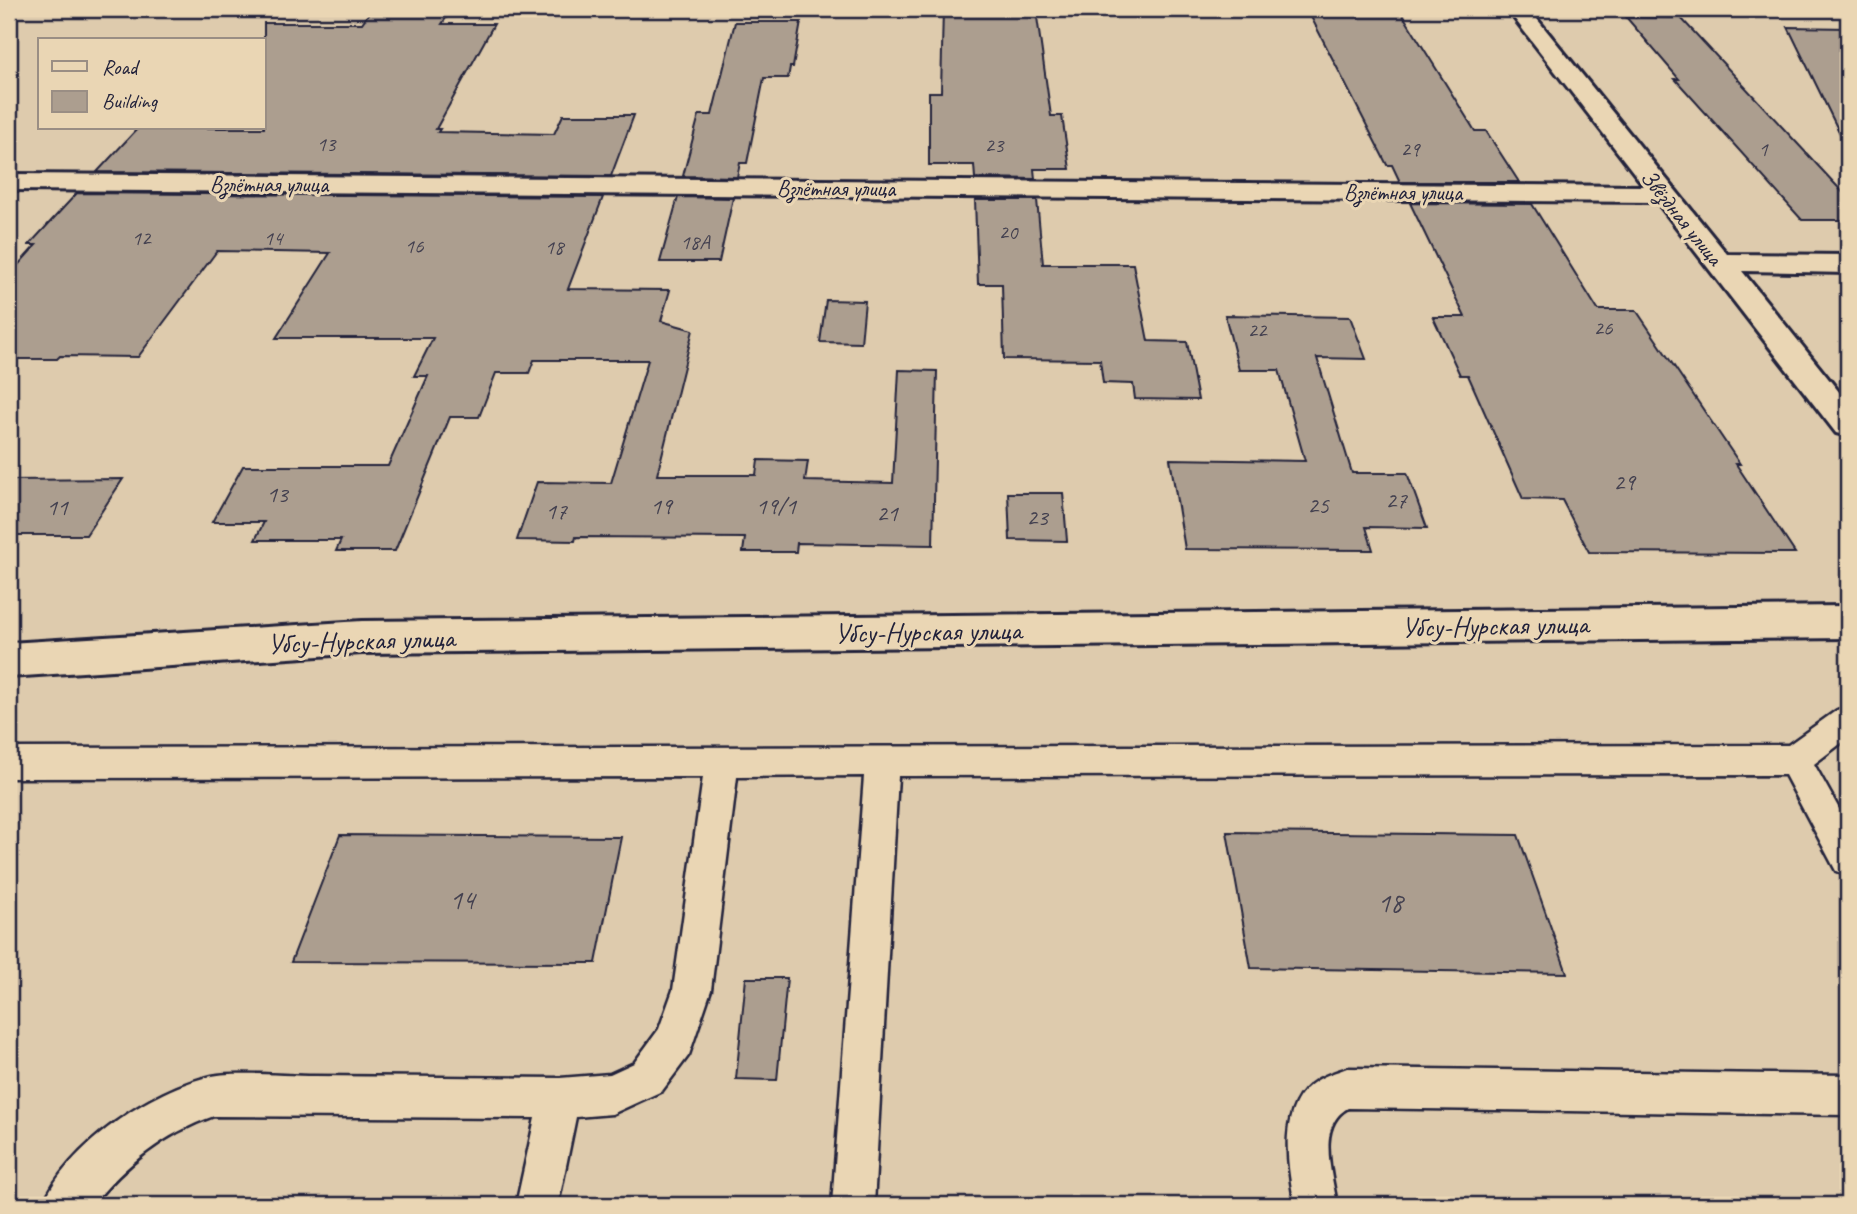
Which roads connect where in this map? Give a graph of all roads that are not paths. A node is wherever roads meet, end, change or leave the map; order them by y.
1 (1518, 9) edge
2 (9, 182) edge
3 (1662, 194) junction
4 (1719, 262) junction
5 (1848, 264) edge
6 (1848, 425) edge
7 (1848, 622) edge
8 (9, 660) edge
9 (1848, 720) edge
10 (1794, 760) junction
11 (9, 763) edge
12 (722, 763) junction
13 (882, 763) junction
14 (1848, 859) edge
15 (1848, 1095) edge
16 (560, 1098) junction
17 (64, 1205) edge
18 (537, 1205) edge
19 (853, 1205) edge
20 (1316, 1205) edge

1 - 3 street, Звёздная улица
2 - 3 street, Взлётная улица
3 - 4 street, Звёздная улица
4 - 5 street
4 - 6 street, Звёздная улица
7 - 8 street, Убсу-Нурская улица
9 - 10 lane
10 - 13 lane
10 - 14 lane
11 - 12 lane
12 - 13 lane
12 - 16 lane
13 - 19 lane
15 - 20 lane
16 - 17 lane
16 - 18 lane

